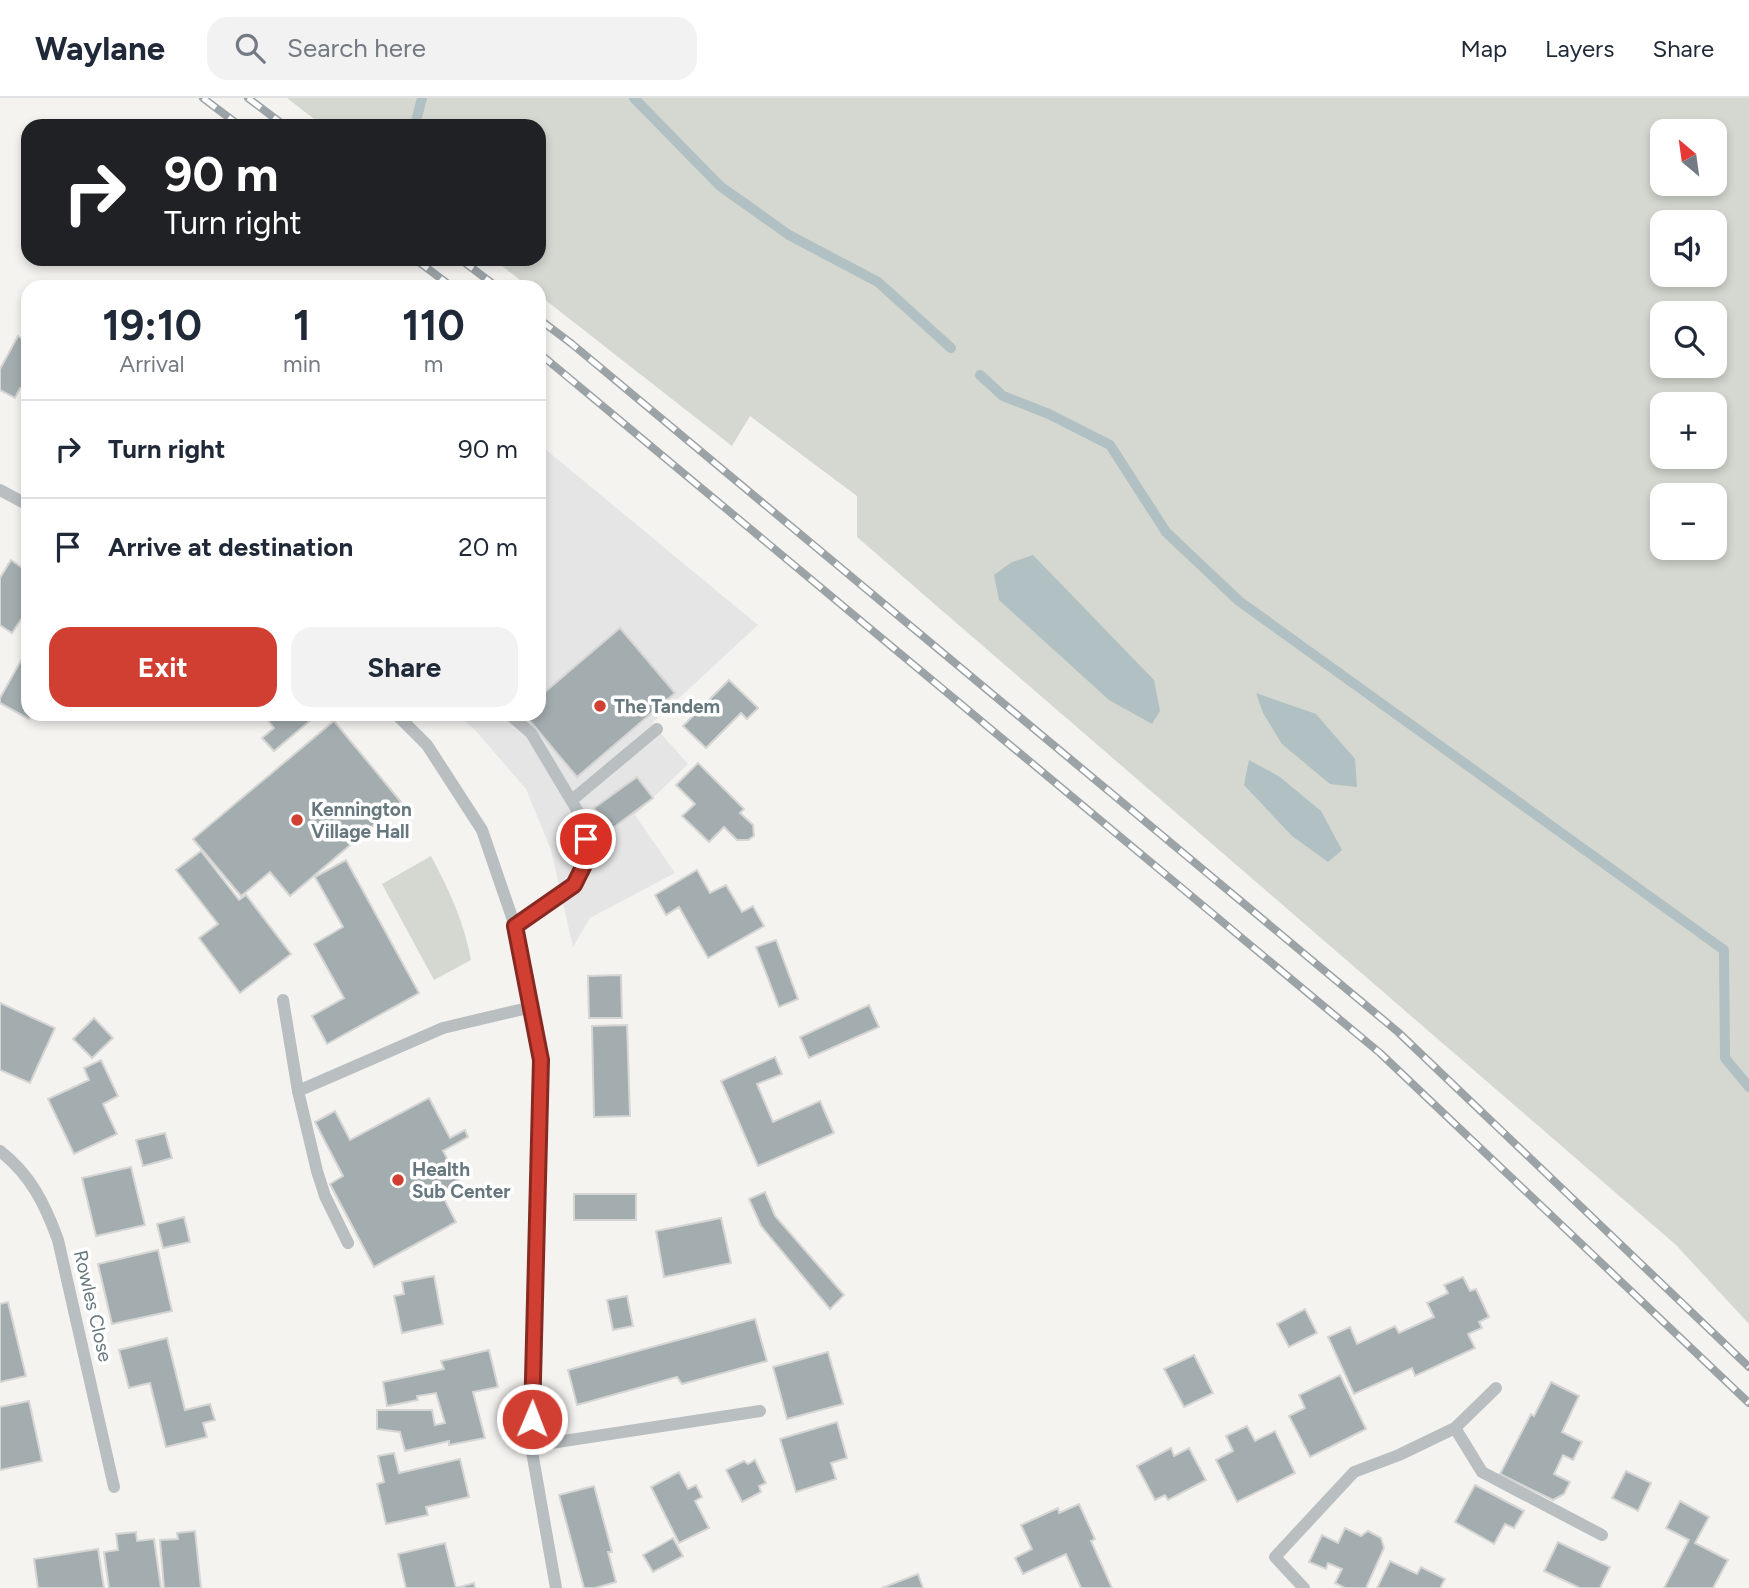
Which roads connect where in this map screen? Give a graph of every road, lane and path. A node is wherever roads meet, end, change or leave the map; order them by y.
1 (0, 490) edge
2 (21, 501) edge
3 (403, 721) edge
4 (517, 721) edge
5 (657, 729) dead end
6 (572, 800) junction
7 (515, 926) junction
8 (284, 1000) dead end
9 (532, 1007) junction
10 (298, 1091) junction
11 (0, 1151) edge
12 (348, 1243) dead end
13 (1496, 1388) dead end
14 (760, 1412) dead end
15 (1455, 1428) junction
16 (531, 1446) junction
17 (114, 1487) dead end
18 (1602, 1535) dead end
19 (556, 1588) edge
20 (1304, 1588) edge

1 - 2 street
3 - 7 street
4 - 6 street
5 - 6 street
6 - 7 street
7 - 9 street
8 - 10 street
9 - 10 street
9 - 16 street
10 - 12 street
11 - 17 street, Rowles Close
13 - 15 street
14 - 16 street
15 - 18 street
15 - 20 street
16 - 19 street

